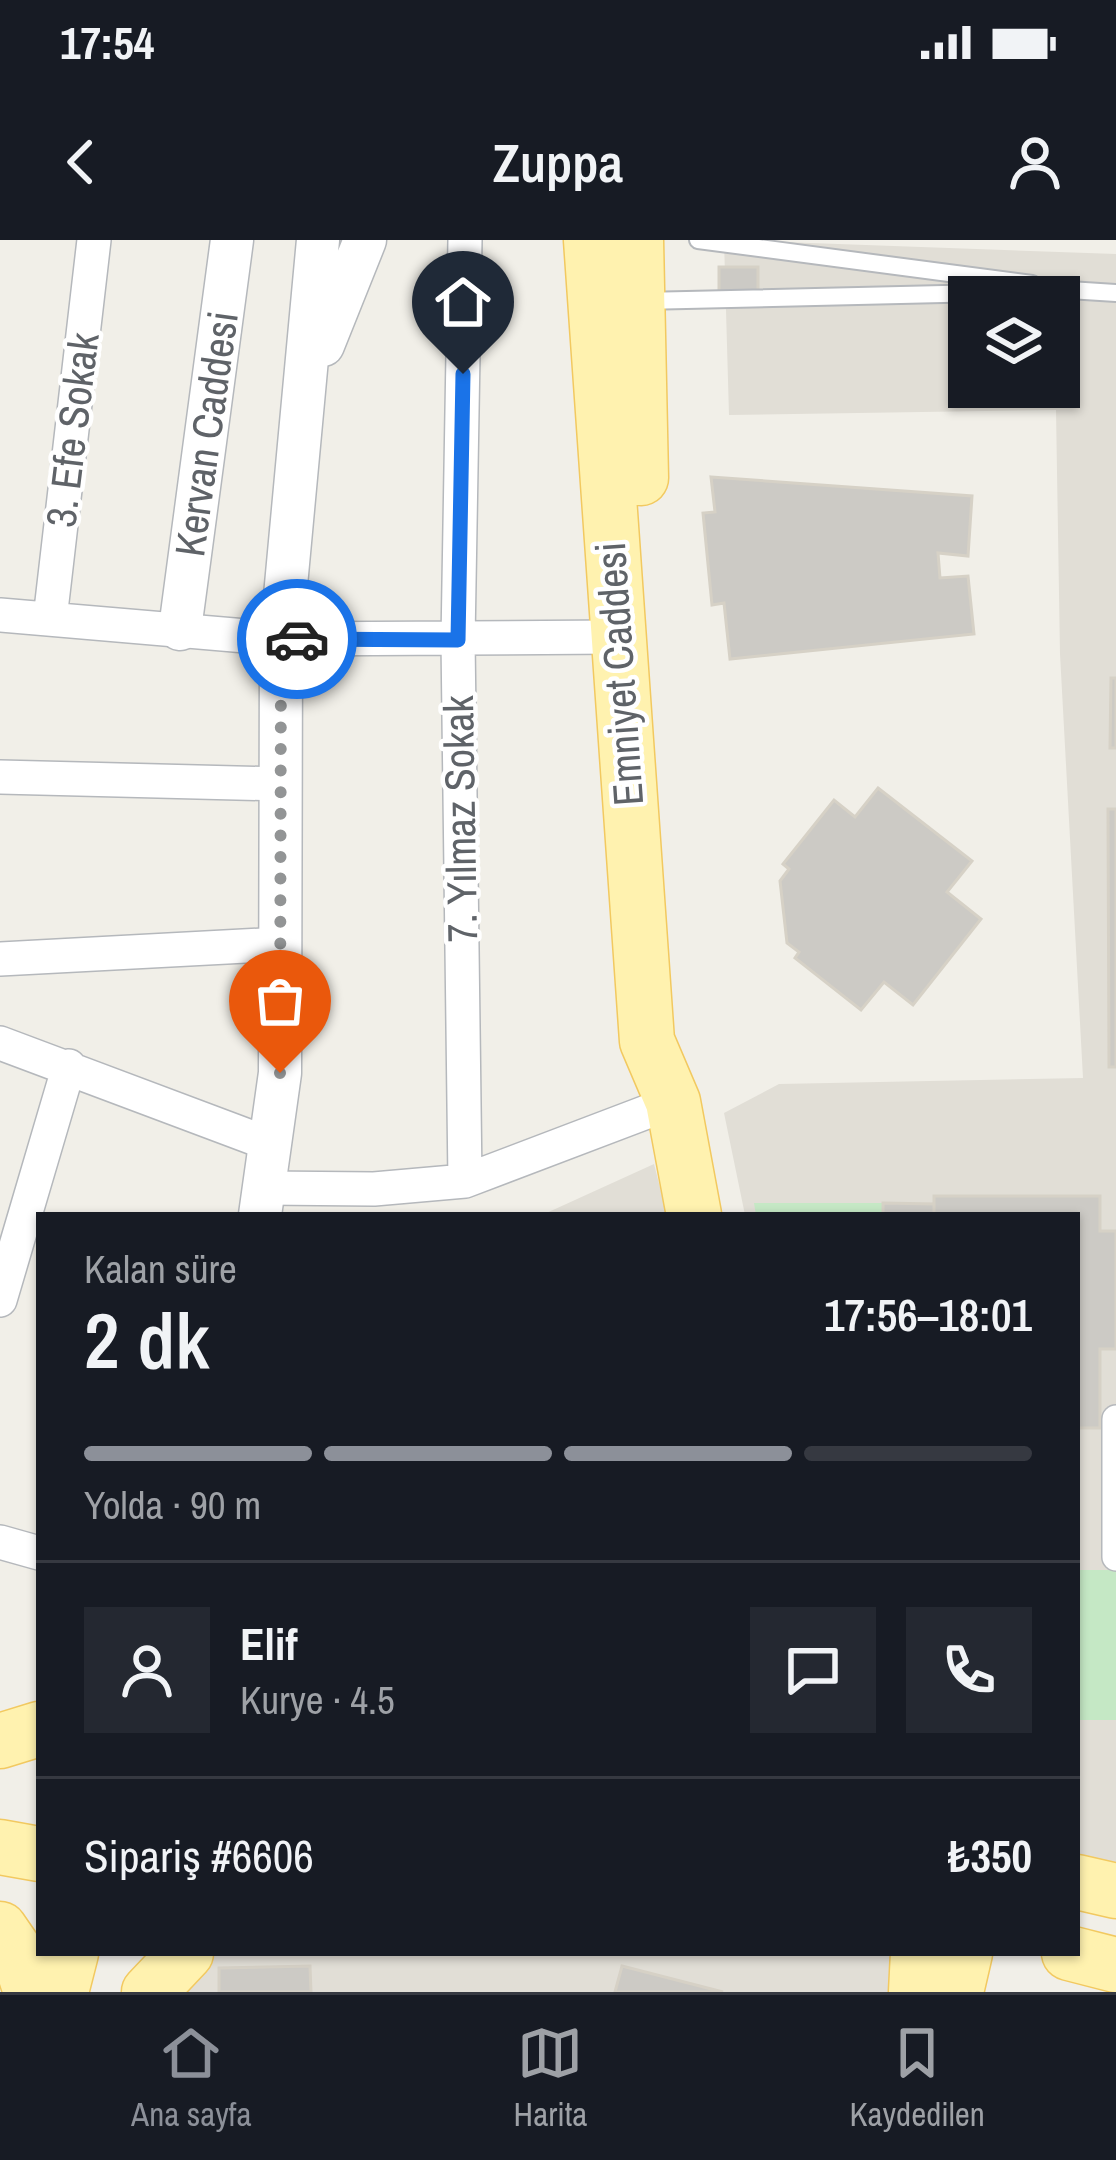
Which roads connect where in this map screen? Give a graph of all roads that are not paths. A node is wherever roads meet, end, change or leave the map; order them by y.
1 (94, 240) edge
2 (232, 240) edge
3 (318, 240) edge
4 (365, 240) edge
5 (465, 240) edge
6 (591, 240) edge
7 (635, 240) edge
8 (698, 240) edge
9 (776, 243) edge
10 (983, 276) edge
11 (1080, 291) edge
12 (1116, 293) edge
13 (948, 294) edge
14 (615, 300) junction
15 (301, 420) junction
16 (0, 616) edge
17 (50, 619) junction
18 (180, 629) junction
19 (616, 637) junction
20 (281, 639) junction
21 (458, 640) junction
22 (0, 777) edge
23 (280, 784) junction
24 (282, 944) junction
25 (0, 958) edge
26 (0, 1042) edge
27 (69, 1066) junction
28 (673, 1102) junction
29 (272, 1145) junction
30 (465, 1181) junction
31 (262, 1202) edge
32 (693, 1212) edge
33 (0, 1300) edge
34 (1116, 1419) edge
35 (0, 1542) edge
36 (36, 1552) edge
37 (1116, 1557) edge
38 (36, 1731) edge
39 (0, 1741) edge
40 (0, 1770) edge
41 (36, 1776) edge
42 (0, 1847) edge
43 (36, 1853) edge
44 (1080, 1883) edge
45 (1116, 1891) edge
46 (0, 1929) edge
47 (70, 1956) edge
48 (125, 1956) edge
49 (183, 1956) edge
50 (918, 1956) edge
51 (964, 1956) edge
52 (1080, 1956) edge
53 (1116, 1965) edge
54 (31, 1992) edge
55 (61, 1992) edge
56 (116, 1992) edge
57 (148, 1992) edge
58 (916, 1992) edge
59 (956, 1992) edge

1 - 17 street, 3. Efe Sokak
2 - 18 street, Kervan Caddesi
3 - 15 street
4 - 15 street
5 - 21 street, 7. Yılmaz Sokak
6 - 14 main road, Emniyet Caddesi
7 - 14 main road, Emniyet Caddesi
8 - 9 lane
9 - 10 lane
11 - 12 lane
13 - 14 lane
14 - 19 main road, Emniyet Caddesi
14 - 28 main road, Emniyet Caddesi
15 - 20 street
16 - 17 street
17 - 18 street
18 - 20 street
19 - 21 street
19 - 28 main road, Emniyet Caddesi
20 - 21 street
20 - 23 street
21 - 30 street, 7. Yılmaz Sokak
22 - 23 street
23 - 24 street
24 - 25 street
24 - 29 street
26 - 27 street
27 - 29 street
27 - 33 street
28 - 30 street
28 - 32 main road, Emniyet Caddesi
29 - 31 street
30 - 31 street
34 - 37 street
35 - 36 street
38 - 39 main road
40 - 41 main road
42 - 43 main road
44 - 45 main road
46 - 54 main road
47 - 55 main road
48 - 56 main road
49 - 57 main road
50 - 58 main road
51 - 59 main road
52 - 53 main road

